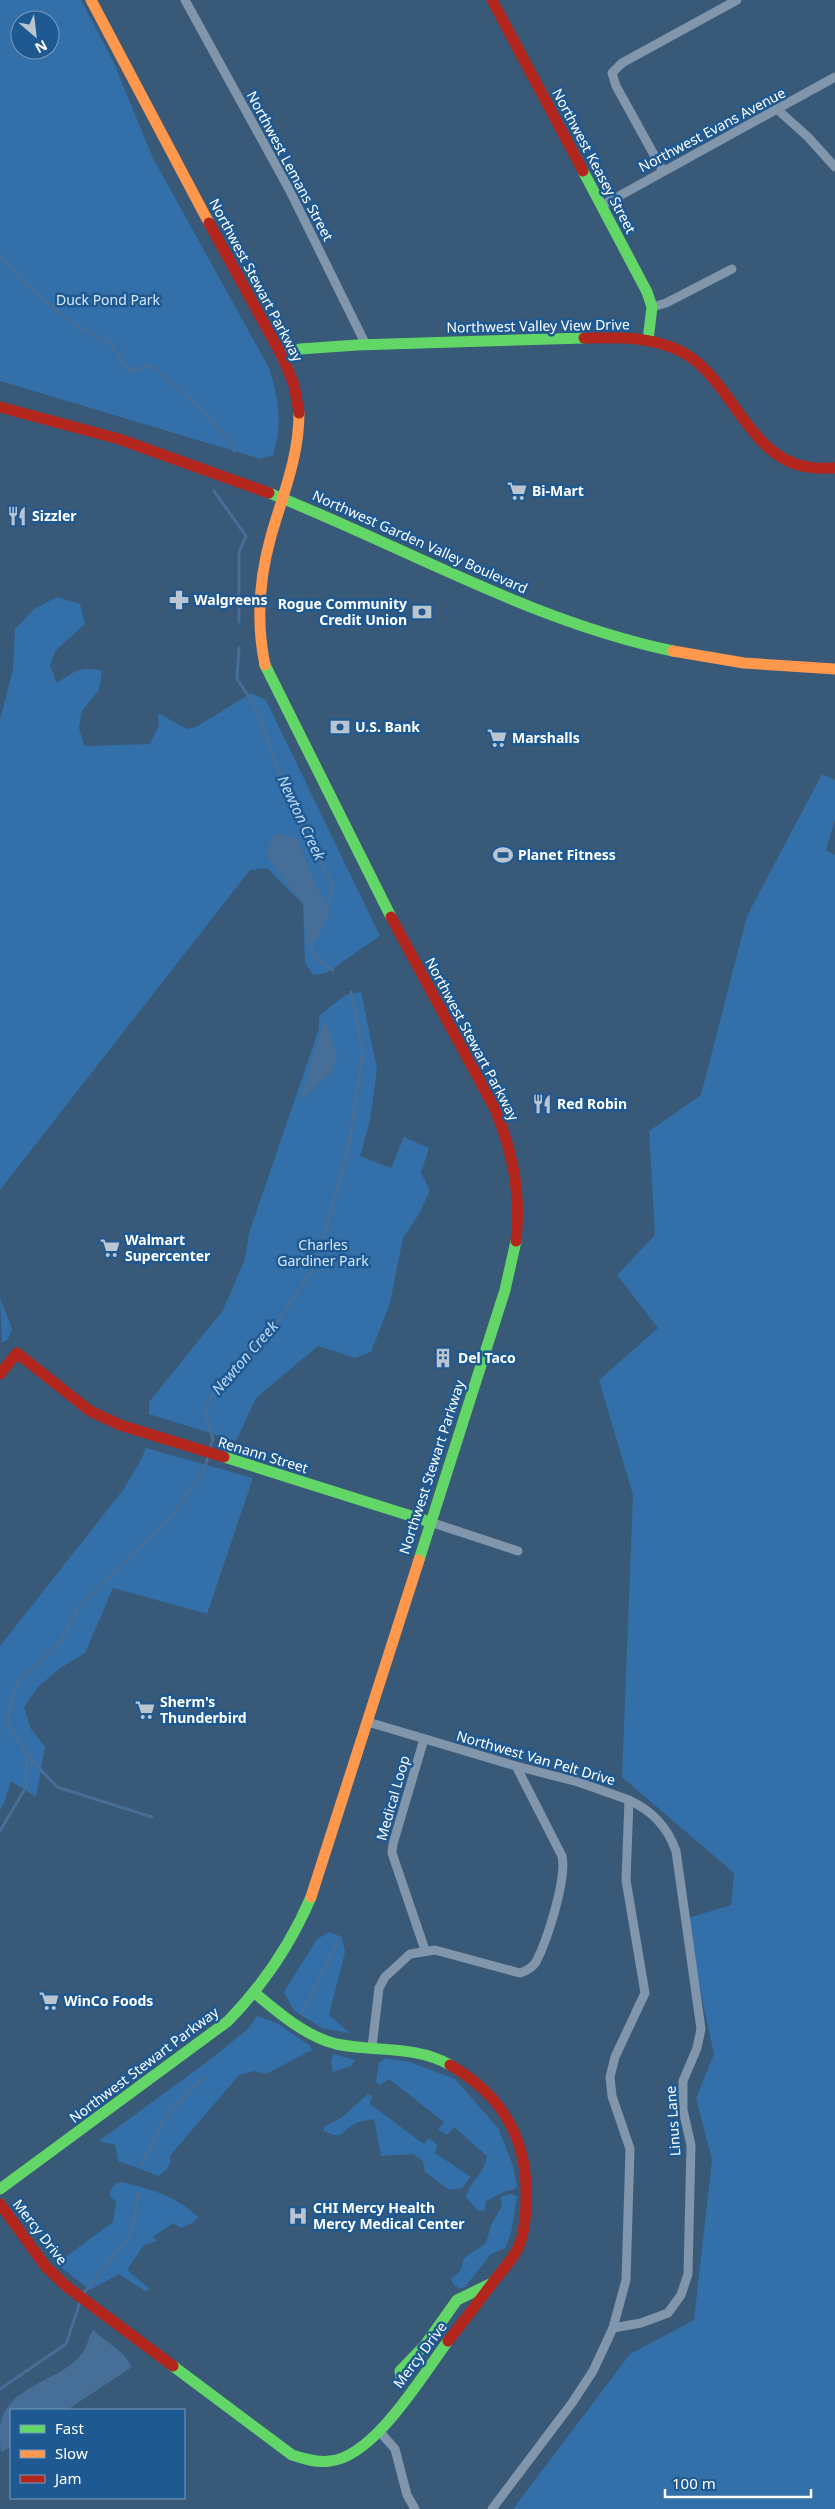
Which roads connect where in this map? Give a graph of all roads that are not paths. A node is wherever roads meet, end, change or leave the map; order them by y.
1 (91, 0) edge
2 (492, 0) edge
3 (737, 0) edge
4 (186, 1) edge
5 (835, 77) edge
6 (778, 110) junction
7 (835, 167) edge
8 (663, 171) junction
9 (601, 206) junction
10 (732, 269) dead end
11 (652, 307) junction
12 (648, 340) junction
13 (366, 345) junction
14 (282, 356) junction
15 (0, 407) edge
16 (835, 468) edge
17 (282, 499) junction
18 (835, 669) edge
19 (0, 1374) edge
20 (430, 1522) junction
21 (518, 1551) dead end
22 (368, 1722) junction
23 (424, 1739) junction
24 (516, 1766) junction
25 (629, 1800) junction
26 (425, 1950) junction
27 (255, 1993) junction
28 (372, 2047) junction
29 (0, 2190) edge
30 (0, 2204) edge
31 (494, 2281) junction
32 (613, 2328) junction
33 (400, 2377) dead end
34 (380, 2432) junction
35 (415, 2509) edge
36 (492, 2509) edge

1 - 14 main road, Northwest Stewart Parkway
2 - 9 main road, Northwest Keasey Street
3 - 8 street
4 - 13 street, Northwest Lemans Street
5 - 6 street, Northwest Evans Avenue
6 - 7 street
6 - 8 street, Northwest Evans Avenue
8 - 9 street, Northwest Evans Avenue
9 - 11 main road, Northwest Keasey Street
10 - 11 street
11 - 12 main road, Northwest Keasey Street
12 - 13 main road, Northwest Valley View Drive
12 - 16 main road, Northwest Valley View Drive
13 - 14 main road, Northwest Valley View Drive
14 - 17 main road, Northwest Stewart Parkway
15 - 17 main road, Northwest Garden Valley Boulevard
17 - 18 main road, Northwest Garden Valley Boulevard
17 - 20 main road, Northwest Stewart Parkway
19 - 20 main road, Renann Street
20 - 21 street, Renann Street
20 - 22 main road, Northwest Stewart Parkway
22 - 23 street, Northwest Van Pelt Drive
22 - 27 main road, Northwest Stewart Parkway
23 - 24 street, Northwest Van Pelt Drive
23 - 26 street, Medical Loop
24 - 25 street, Northwest Van Pelt Drive
24 - 26 street
25 - 32 street, Northwest Van Pelt Drive
25 - 32 street, Linus Lane
26 - 28 street
27 - 28 main road, Mercy Drive
27 - 29 main road, Northwest Stewart Parkway
28 - 31 main road, Mercy Drive
30 - 34 main road, Mercy Drive
31 - 33 main road
31 - 34 main road, Mercy Drive
32 - 36 street, Northwest Van Pelt Drive
34 - 35 street

